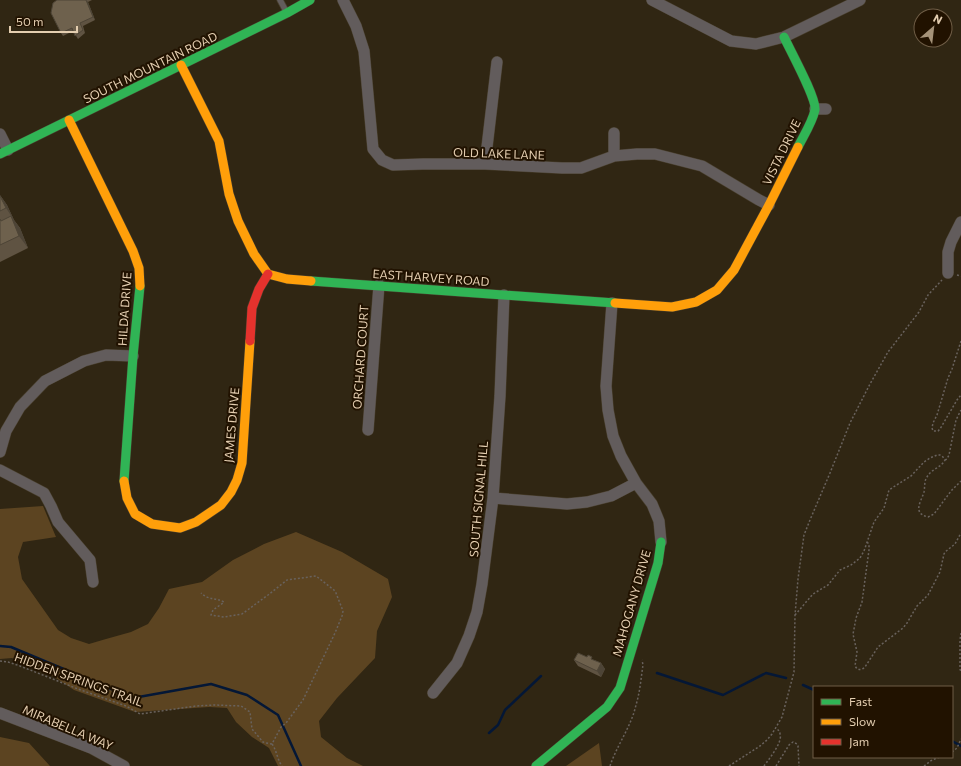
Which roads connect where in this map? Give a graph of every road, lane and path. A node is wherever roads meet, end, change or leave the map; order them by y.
1 (280, 0) edge
2 (310, 0) edge
3 (343, 0) edge
4 (860, 0) edge
5 (657, 1) edge
6 (287, 13) junction
7 (784, 37) junction
8 (497, 62) dead end
9 (181, 65) junction
10 (69, 120) junction
11 (614, 133) dead end
12 (0, 134) edge
13 (4, 152) edge
14 (614, 156) junction
15 (485, 164) junction
16 (769, 205) junction
17 (961, 222) edge
18 (948, 273) joint
19 (268, 274) junction
20 (379, 285) junction
21 (504, 295) junction
22 (612, 302) junction
23 (961, 342) edge
24 (133, 356) junction
25 (961, 396) edge
26 (961, 410) edge
27 (368, 430) dead end
28 (0, 452) edge
29 (945, 460) junction
30 (0, 470) edge
31 (961, 481) edge
32 (636, 482) junction
33 (492, 498) junction
34 (135, 514) joint
35 (961, 533) edge
36 (661, 542) joint
37 (867, 542) junction
38 (93, 582) dead end
39 (201, 592) dead end
40 (795, 615) junction
41 (961, 633) edge
42 (632, 649) junction
43 (0, 661) edge
44 (961, 672) edge
45 (433, 693) dead end
46 (0, 713) edge
47 (776, 728) junction
48 (961, 739) edge
49 (272, 744) junction
50 (953, 751) edge
51 (937, 758) edge
52 (124, 766) edge
53 (282, 766) edge
54 (536, 766) edge
55 (610, 766) edge
56 (729, 766) edge
57 (764, 766) edge
58 (776, 766) edge
59 (799, 766) edge
60 (924, 766) edge

1 - 6 lane
2 - 6 street, SOUTH MOUNTAIN ROAD
3 - 15 street, OLD LAKE LANE
4 - 7 street
5 - 7 street
6 - 9 street, SOUTH MOUNTAIN ROAD
7 - 16 street, VISTA DRIVE
8 - 15 street
9 - 10 street, SOUTH MOUNTAIN ROAD
9 - 19 street
10 - 13 street, SOUTH MOUNTAIN ROAD
10 - 24 street, HILDA DRIVE
11 - 14 street
12 - 13 street
14 - 15 street, OLD LAKE LANE
14 - 16 street, OLD LAKE LANE
16 - 22 street, EAST HARVEY ROAD
17 - 18 street
18 - 40 path
19 - 20 street, EAST HARVEY ROAD
19 - 34 street, JAMES DRIVE
20 - 21 street, EAST HARVEY ROAD
20 - 27 street, ORCHARD COURT
21 - 22 street, EAST HARVEY ROAD
21 - 33 street, SOUTH SIGNAL HILL
22 - 32 street, MAHOGANY DRIVE
23 - 25 path
24 - 28 street
24 - 34 street, HILDA DRIVE
26 - 29 path
29 - 31 path
29 - 37 path
30 - 38 street
32 - 33 street
32 - 36 street, MAHOGANY DRIVE
33 - 45 street, SOUTH SIGNAL HILL
35 - 37 path
36 - 42 street, MAHOGANY DRIVE
37 - 40 path
39 - 49 path
40 - 47 path
41 - 44 path
42 - 54 street, MAHOGANY DRIVE
42 - 55 path
43 - 49 path, HIDDEN SPRINGS TRAIL
46 - 52 street, MIRABELLA WAY
47 - 56 path
47 - 57 path
48 - 50 path
49 - 53 path
51 - 60 path
58 - 59 path

